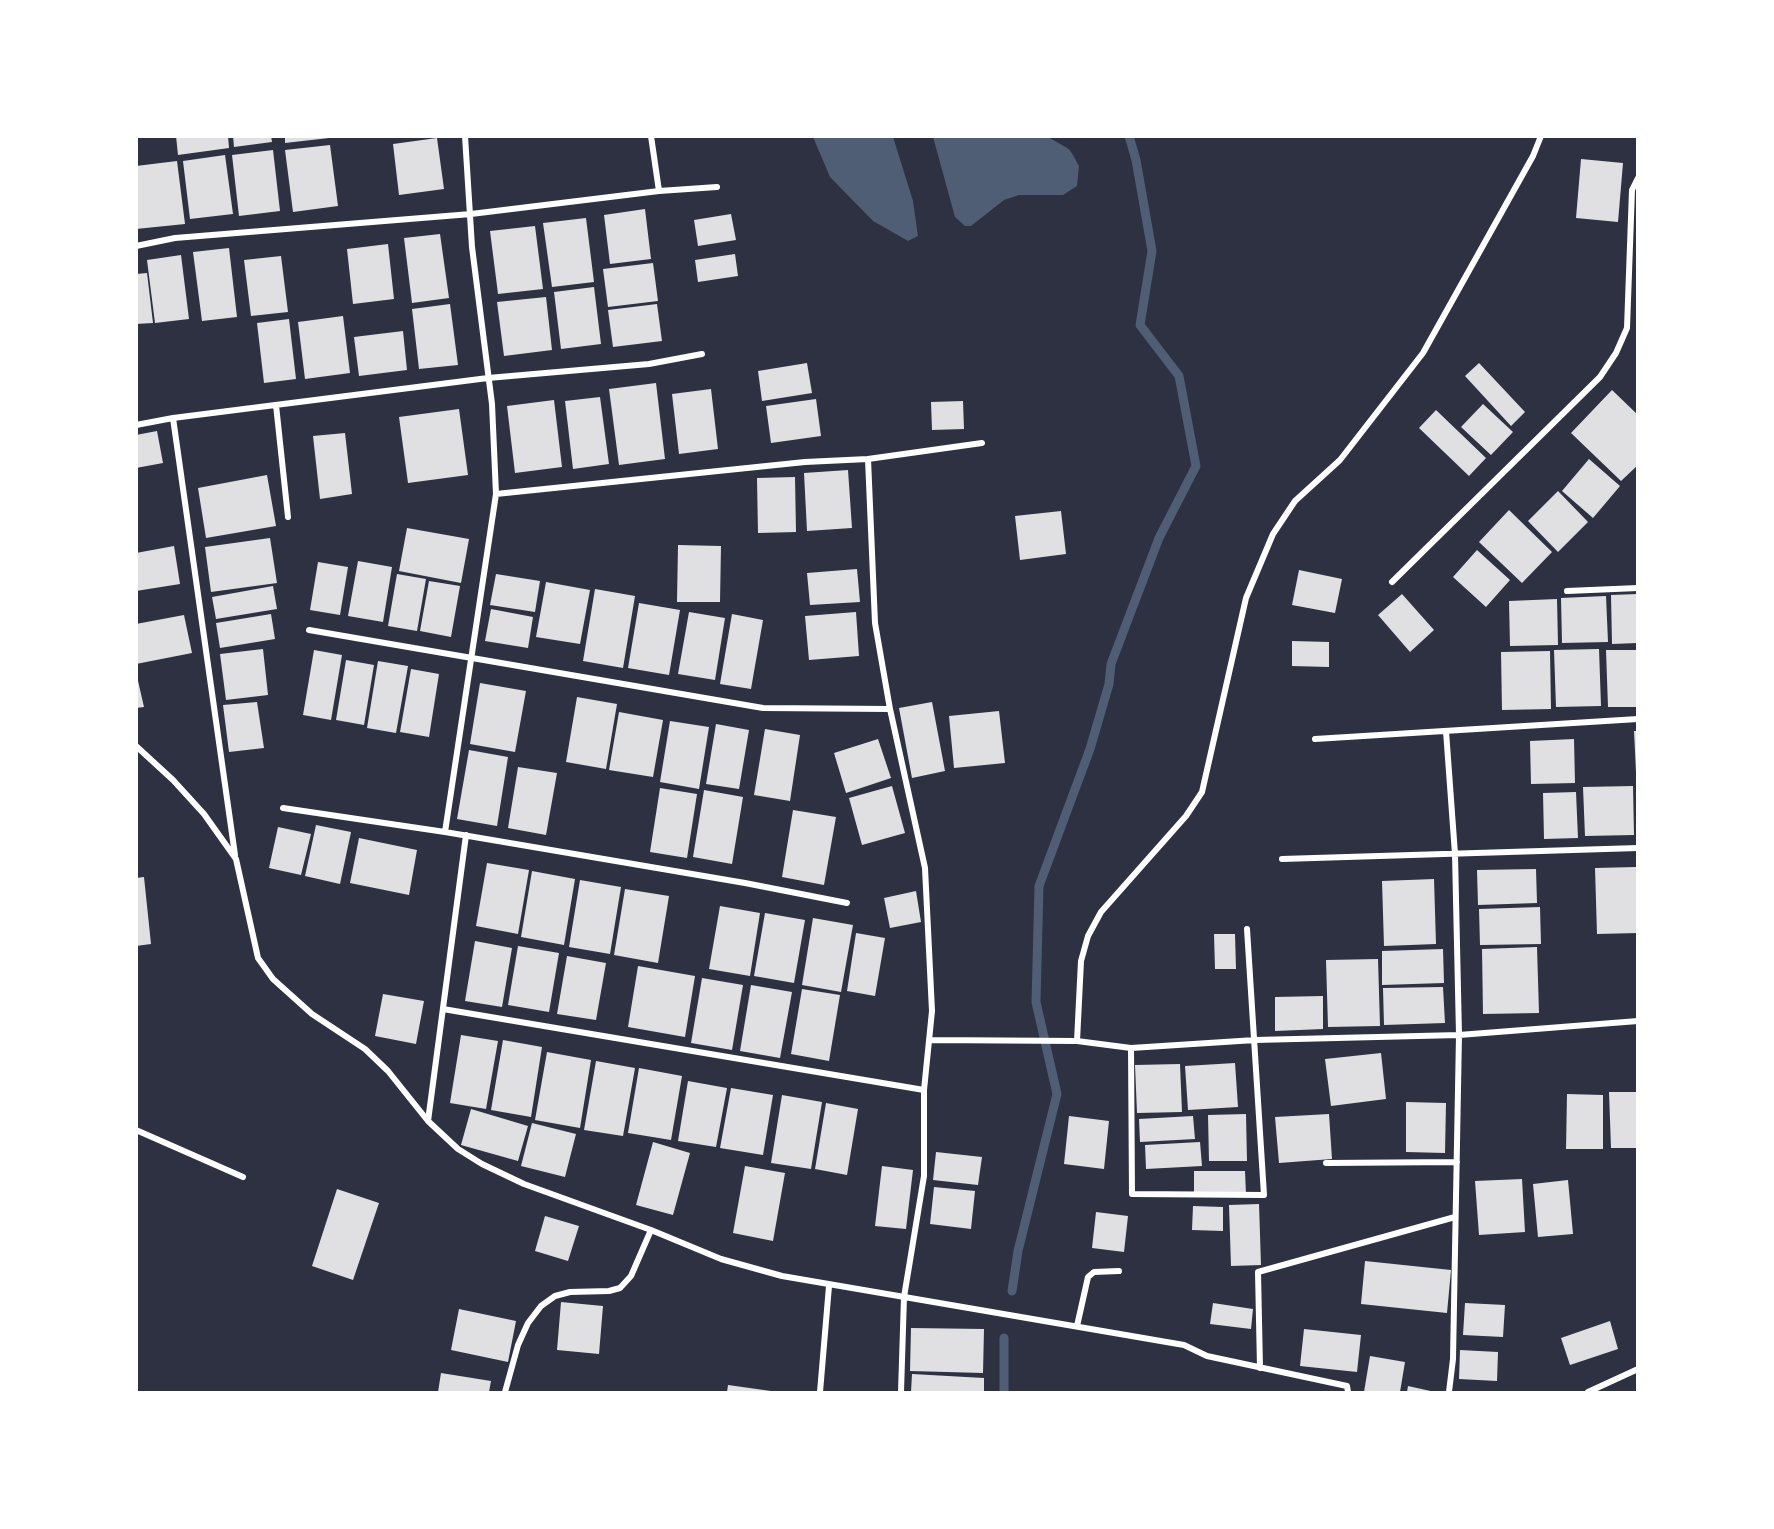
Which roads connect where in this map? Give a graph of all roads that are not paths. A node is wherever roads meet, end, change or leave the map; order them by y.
1 (465, 136) edge
2 (651, 136) edge
3 (1541, 136) edge
4 (1638, 178) edge
5 (717, 187) dead end
6 (659, 191) junction
7 (471, 214) junction
8 (136, 246) edge
9 (702, 354) dead end
10 (488, 378) junction
11 (276, 405) junction
12 (173, 418) junction
13 (136, 425) edge
14 (982, 443) dead end
15 (868, 459) junction
16 (496, 494) junction
17 (288, 517) dead end
18 (1392, 582) dead end
19 (1638, 588) edge
20 (1567, 591) dead end
21 (309, 630) dead end
22 (471, 657) junction
23 (890, 709) junction
24 (1638, 719) edge
25 (1446, 731) junction
26 (1315, 739) dead end
27 (136, 746) edge
28 (283, 808) dead end
29 (445, 831) junction
30 (465, 835) junction
31 (1638, 848) edge
32 (1455, 854) junction
33 (236, 859) junction
34 (1282, 859) dead end
35 (847, 903) dead end
36 (1247, 929) dead end
37 (443, 1009) junction
38 (1638, 1021) edge
39 (1459, 1035) junction
40 (929, 1040) junction
41 (1256, 1040) junction
42 (1077, 1041) junction
43 (1131, 1048) junction
44 (924, 1090) junction
45 (428, 1121) junction
46 (136, 1130) edge
47 (1457, 1162) junction
48 (1326, 1163) dead end
49 (243, 1177) dead end
50 (1455, 1217) junction
51 (651, 1230) junction
52 (1119, 1271) dead end
53 (829, 1286) junction
54 (904, 1296) junction
55 (1077, 1326) junction
56 (1260, 1368) junction
57 (1638, 1369) edge
58 (505, 1392) edge
59 (820, 1392) edge
60 (901, 1392) edge
61 (1348, 1392) edge
62 (1449, 1392) edge
63 (1588, 1392) edge

1 - 7 street
2 - 6 street
3 - 42 street
4 - 18 street
5 - 6 street
6 - 7 street
7 - 8 street
7 - 10 street
9 - 10 street
10 - 11 street
10 - 16 street
11 - 12 street
11 - 17 street
12 - 13 street
12 - 33 street
14 - 15 street
15 - 16 street
15 - 23 street
16 - 22 street
19 - 20 street
21 - 22 street
22 - 23 street
22 - 29 street
23 - 40 street
24 - 25 street
25 - 26 street
25 - 32 street
27 - 33 street
28 - 29 street
29 - 30 street
30 - 35 street
30 - 37 street
31 - 32 street
32 - 34 street
32 - 39 street
33 - 45 street
36 - 41 street
37 - 44 street
37 - 45 street
38 - 39 street
39 - 41 street
39 - 47 street
40 - 42 street
40 - 44 street
41 - 43 street
41 - 43 street
42 - 43 street
44 - 54 street
45 - 51 street
46 - 49 street
47 - 48 street
47 - 50 street
50 - 56 street
50 - 62 street
51 - 53 street
51 - 58 street
52 - 55 street
53 - 54 street
53 - 59 street
54 - 55 street
54 - 60 street
55 - 56 street
56 - 61 street
57 - 63 street

